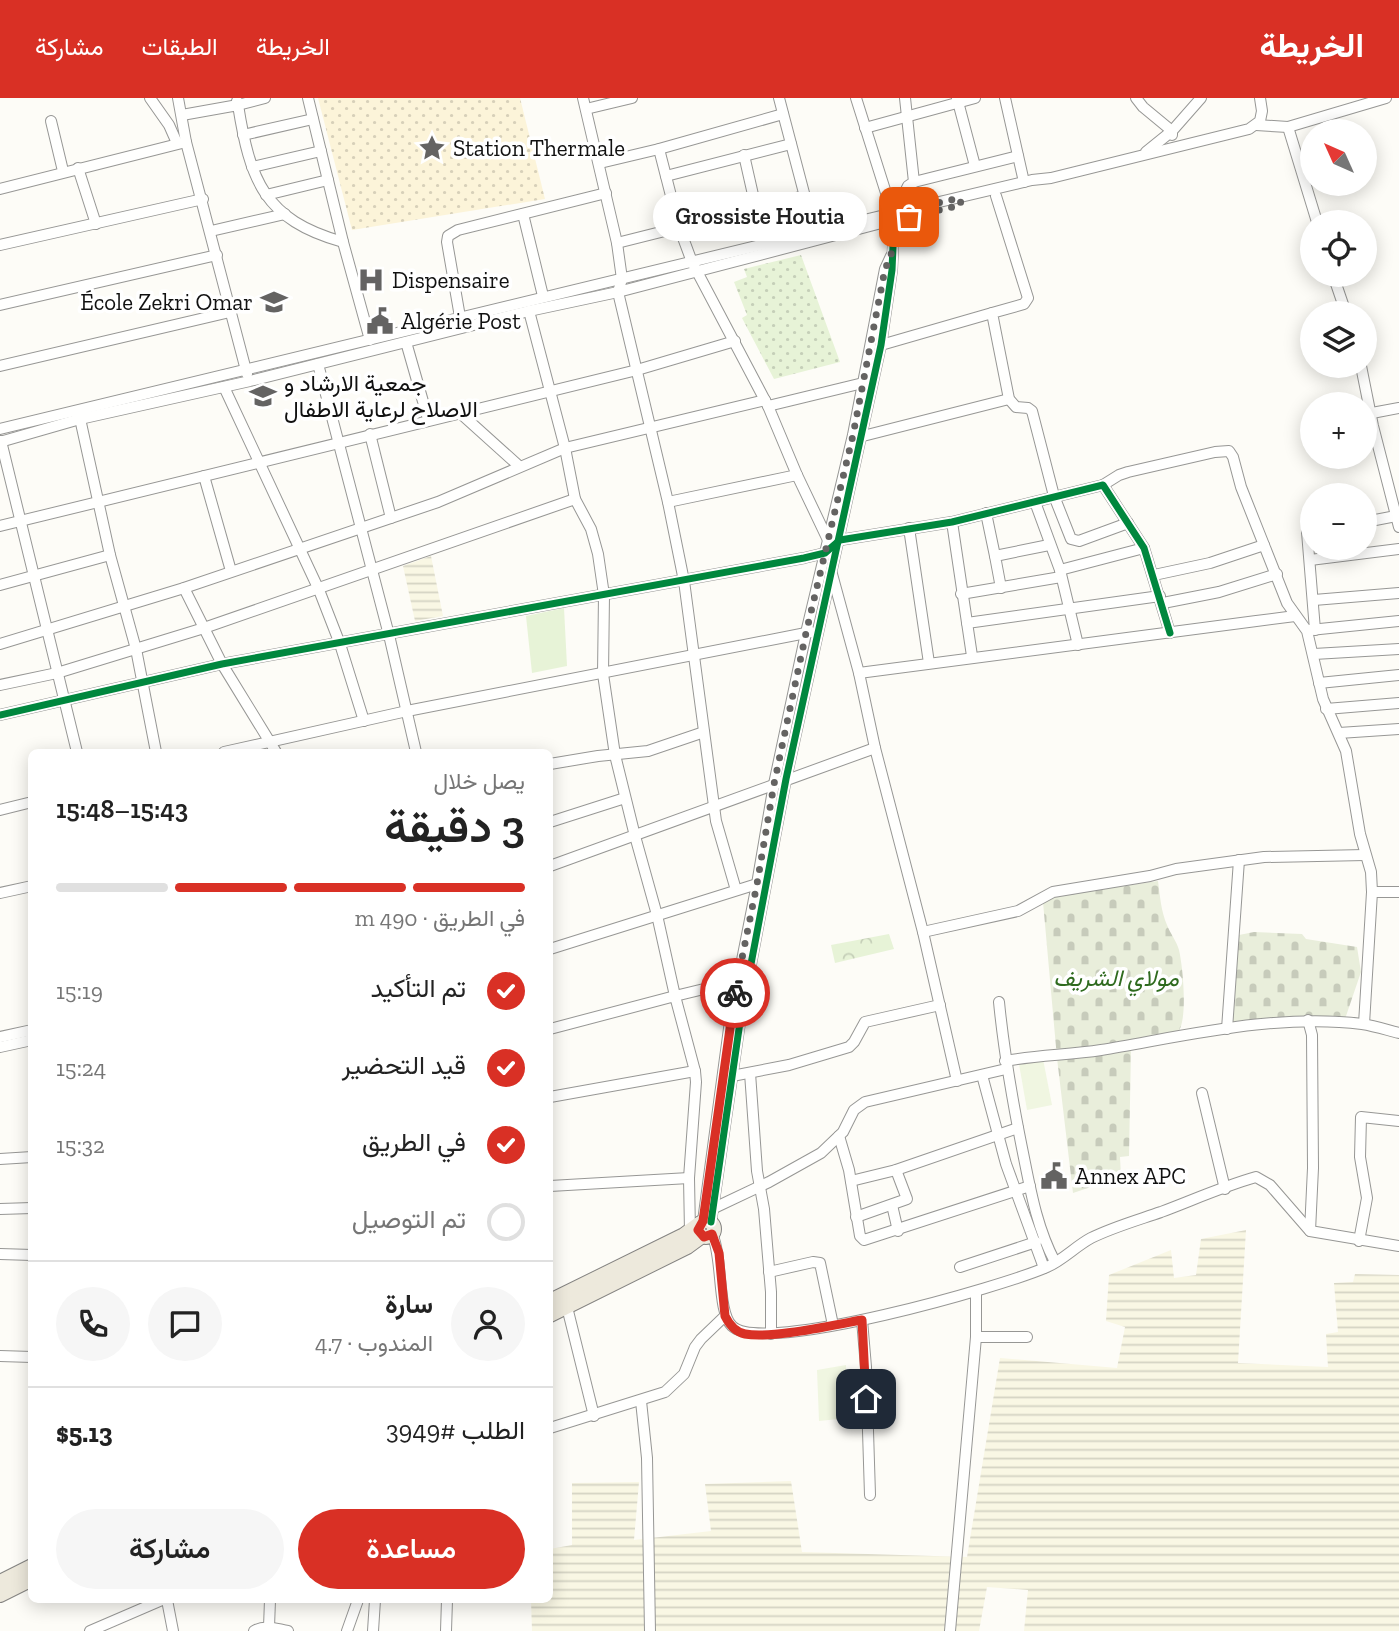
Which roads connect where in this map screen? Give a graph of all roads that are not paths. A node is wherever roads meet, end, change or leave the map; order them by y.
1 (150, 98) edge
2 (178, 98) edge
3 (265, 98) edge
4 (308, 98) edge
5 (632, 98) edge
6 (779, 98) edge
7 (905, 98) edge
8 (975, 98) edge
9 (1005, 98) edge
10 (1202, 98) edge
11 (1261, 98) edge
12 (1386, 98) edge
13 (859, 99) edge
14 (237, 101) edge
15 (957, 101) edge
16 (1143, 101) edge
17 (585, 104) edge
18 (783, 114) junction
19 (181, 116) junction
20 (908, 118) junction
21 (313, 120) junction
22 (51, 121) dead end
23 (1256, 125) junction
24 (1289, 127) junction
25 (865, 128) junction
26 (1172, 131) junction
27 (243, 135) junction
28 (182, 142) junction
29 (791, 144) junction
30 (1179, 147) junction
31 (659, 149) junction
32 (321, 151) junction
33 (744, 155) junction
34 (1018, 156) junction
35 (1141, 156) junction
36 (600, 163) junction
37 (975, 166) junction
38 (252, 167) junction
39 (78, 168) junction
40 (63, 172) junction
41 (666, 176) junction
42 (1051, 178) junction
43 (328, 180) junction
44 (914, 182) junction
45 (1024, 182) junction
46 (0, 189) edge
47 (606, 193) junction
48 (266, 195) junction
49 (804, 196) junction
50 (996, 196) junction
51 (202, 199) junction
52 (960, 201) junction
53 (756, 208) junction
54 (1313, 210) edge
55 (285, 214) junction
56 (523, 214) junction
57 (893, 216) junction
58 (96, 224) junction
59 (679, 227) junction
60 (211, 231) junction
61 (814, 231) junction
62 (343, 242) junction
63 (617, 243) junction
64 (0, 245) edge
65 (217, 255) junction
66 (891, 256) junction
67 (695, 266) junction
68 (622, 279) junction
69 (618, 292) junction
70 (543, 296) junction
71 (0, 305) edge
72 (528, 311) junction
73 (230, 312) junction
74 (992, 313) junction
75 (460, 317) junction
76 (370, 340) junction
77 (736, 341) junction
78 (406, 342) junction
79 (881, 345) junction
80 (318, 364) junction
81 (0, 366) edge
82 (637, 370) junction
83 (248, 375) junction
84 (863, 383) junction
85 (224, 387) junction
86 (551, 391) junction
87 (1009, 399) junction
88 (767, 403) junction
89 (1399, 408) edge
90 (459, 412) junction
91 (1377, 412) edge
92 (79, 414) junction
93 (428, 419) junction
94 (651, 428) junction
95 (0, 429) edge
96 (370, 434) junction
97 (863, 436) junction
98 (1, 441) edge
99 (1377, 441) edge
100 (338, 442) junction
101 (565, 447) junction
102 (260, 463) junction
103 (519, 466) junction
104 (797, 475) junction
105 (204, 476) junction
106 (1104, 485) junction
107 (1054, 496) junction
108 (575, 499) junction
109 (98, 501) junction
110 (668, 502) junction
111 (1035, 502) junction
112 (986, 513) junction
113 (391, 518) junction
114 (1398, 521) edge
115 (20, 522) junction
116 (951, 522) junction
117 (1377, 522) edge
118 (1128, 523) junction
119 (0, 526) edge
120 (909, 528) junction
121 (360, 529) junction
122 (828, 540) junction
123 (840, 540) junction
124 (1049, 545) junction
125 (1264, 545) junction
126 (301, 548) junction
127 (1144, 548) junction
128 (1399, 550) edge
129 (1377, 552) edge
130 (825, 553) junction
131 (110, 555) junction
132 (995, 556) junction
133 (1310, 560) edge
134 (231, 571) junction
135 (372, 571) junction
136 (831, 572) junction
137 (1061, 574) junction
138 (1277, 574) junction
139 (1154, 575) junction
140 (34, 576) junction
141 (684, 581) junction
142 (0, 585) edge
143 (1001, 587) junction
144 (184, 588) junction
145 (319, 590) junction
146 (1399, 593) edge
147 (961, 594) junction
148 (604, 595) junction
149 (1161, 599) junction
150 (1314, 600) junction
151 (124, 607) junction
152 (1069, 610) junction
153 (1295, 616) junction
154 (1399, 621) edge
155 (967, 623) junction
156 (204, 628) junction
157 (1311, 630) junction
158 (47, 632) junction
159 (812, 632) junction
160 (1170, 633) junction
161 (389, 635) junction
162 (0, 644) edge
163 (340, 644) junction
164 (1079, 645) junction
165 (136, 649) junction
166 (1399, 649) edge
167 (1314, 654) junction
168 (695, 655) junction
169 (972, 656) junction
170 (929, 663) junction
171 (222, 664) junction
172 (57, 673) junction
173 (859, 673) junction
174 (603, 674) junction
175 (1399, 675) edge
176 (141, 683) junction
177 (1319, 683) junction
178 (0, 685) edge
179 (64, 701) junction
180 (1399, 703) edge
181 (1326, 709) junction
182 (407, 711) junction
183 (0, 715) edge
184 (364, 721) junction
185 (1399, 729) edge
186 (704, 732) junction
187 (1339, 733) junction
188 (270, 741) junction
189 (875, 748) junction
190 (76, 749) edge
191 (155, 749) edge
192 (237, 749) edge
193 (274, 749) edge
194 (414, 749) edge
195 (615, 755) junction
196 (553, 764) edge
197 (786, 779) junction
198 (774, 784) junction
199 (0, 796) edge
200 (625, 798) junction
201 (28, 803) edge
202 (715, 806) junction
203 (2, 809) edge
204 (553, 821) edge
205 (635, 836) junction
206 (1365, 855) junction
207 (1239, 860) junction
208 (553, 865) edge
209 (757, 884) junction
210 (28, 887) edge
211 (736, 890) junction
212 (1372, 892) junction
213 (1399, 892) edge
214 (0, 893) edge
215 (657, 915) junction
216 (923, 932) junction
217 (553, 948) edge
218 (737, 981) junction
219 (675, 996) junction
220 (999, 1002) dead end
221 (940, 1005) junction
222 (1308, 1020) junction
223 (735, 1022) junction
224 (1364, 1024) junction
225 (553, 1028) edge
226 (1227, 1029) junction
227 (28, 1032) edge
228 (1399, 1033) edge
229 (28, 1040) edge
230 (4, 1041) edge
231 (1005, 1065) junction
232 (695, 1071) junction
233 (750, 1073) junction
234 (982, 1075) junction
235 (732, 1076) junction
236 (957, 1081) junction
237 (1202, 1093) dead end
238 (553, 1096) edge
239 (1399, 1121) edge
240 (1018, 1128) junction
241 (997, 1135) junction
242 (839, 1136) junction
243 (28, 1157) edge
244 (0, 1159) edge
245 (896, 1170) junction
246 (689, 1178) junction
247 (851, 1181) junction
248 (553, 1186) edge
249 (1030, 1186) junction
250 (759, 1187) junction
251 (1224, 1189) junction
252 (1015, 1192) junction
253 (892, 1205) junction
254 (28, 1208) edge
255 (0, 1209) edge
256 (856, 1217) junction
257 (704, 1225) junction
258 (898, 1231) junction
259 (1310, 1231) junction
260 (1359, 1241) junction
261 (1036, 1242) junction
262 (1399, 1246) edge
263 (0, 1254) edge
264 (28, 1255) edge
265 (1055, 1262) junction
266 (960, 1267) dead end
267 (1044, 1268) junction
268 (769, 1272) junction
269 (976, 1292) junction
270 (553, 1300) edge
271 (567, 1307) junction
272 (553, 1314) edge
273 (725, 1316) junction
274 (862, 1320) junction
275 (833, 1325) junction
276 (771, 1334) junction
277 (976, 1337) junction
278 (1027, 1337) dead end
279 (0, 1356) edge
280 (28, 1357) edge
281 (641, 1401) junction
282 (594, 1416) junction
283 (553, 1427) edge
284 (870, 1495) dead end
285 (28, 1568) edge
286 (28, 1581) edge
287 (0, 1582) edge
288 (0, 1595) edge
289 (158, 1603) edge
290 (166, 1603) edge
291 (270, 1603) edge
292 (357, 1603) edge
293 (375, 1603) edge
294 (447, 1603) edge
295 (269, 1627) junction
296 (90, 1631) edge
297 (173, 1631) edge
298 (254, 1631) edge
299 (288, 1631) edge
300 (347, 1631) edge
301 (373, 1631) edge
302 (446, 1631) edge
303 (650, 1631) edge
304 (950, 1631) edge

1 - 28 street
2 - 19 street
3 - 14 street
4 - 21 street
5 - 17 street
6 - 18 street
7 - 20 street
8 - 15 street
9 - 34 street
10 - 26 street
11 - 23 street
12 - 24 street
13 - 25 street
14 - 19 street
14 - 27 street
15 - 20 street
15 - 37 street
16 - 26 street
17 - 36 street
18 - 29 street
18 - 31 street
19 - 28 street
20 - 25 street
20 - 44 street
21 - 27 street
21 - 32 street
22 - 40 street
23 - 24 street
23 - 30 street
24 - 54 street
25 - 57 street
26 - 30 street
26 - 35 street
27 - 38 street
28 - 39 street
28 - 51 street
29 - 33 street
29 - 49 street
30 - 35 street
31 - 36 street
31 - 41 street
32 - 38 street
32 - 43 street
33 - 41 street
33 - 53 street
34 - 37 street
34 - 45 street
35 - 42 street
36 - 47 street
37 - 44 street
38 - 48 street
39 - 40 street
39 - 58 street
40 - 46 street
41 - 59 street
42 - 45 street
42 - 50 street
43 - 48 street
43 - 62 street
44 - 57 street
45 - 52 street
47 - 56 street
47 - 63 street
48 - 55 street
49 - 53 street
49 - 61 street
50 - 52 street
50 - 74 street
51 - 58 street
51 - 60 street
52 - 57 street
53 - 59 street
55 - 60 street
55 - 62 street
56 - 70 street
56 - 75 street
57 - 61 street
57 - 66 street
57 - 67 street
58 - 64 street
59 - 63 street
59 - 67 street
60 - 65 street
61 - 67 street
62 - 76 street
63 - 68 street
65 - 71 street
65 - 73 street
66 - 79 street
66 - 84 street
67 - 68 street
67 - 69 street
67 - 77 street
68 - 69 street
68 - 70 street
69 - 72 street
69 - 82 street
70 - 75 street
72 - 78 street
72 - 86 street
73 - 81 street
73 - 83 street
74 - 79 street
74 - 87 street
75 - 76 street
76 - 83 street
77 - 82 street
77 - 88 street
78 - 80 street
78 - 93 street
79 - 97 street
80 - 83 street
80 - 100 street
82 - 86 street
82 - 94 street
83 - 85 street
83 - 92 street
84 - 88 street
84 - 122 street
85 - 92 street
85 - 102 street
86 - 90 street
86 - 101 street
87 - 97 street
87 - 107 street
88 - 94 street
88 - 104 street
89 - 91 street
90 - 93 street
90 - 103 street
92 - 95 street
92 - 98 street
92 - 109 street
93 - 96 street
94 - 101 street
94 - 110 street
96 - 100 street
96 - 113 street
97 - 123 street
98 - 115 street
99 - 114 street
100 - 102 street
100 - 121 street
101 - 103 street
101 - 108 street
102 - 105 street
102 - 126 street
103 - 113 street
104 - 110 street
104 - 122 street
105 - 109 street
105 - 134 street
106 - 107 street
106 - 118 street
106 - 125 street
107 - 111 street
107 - 118 street
108 - 135 street
108 - 148 street
109 - 115 street
109 - 131 street
110 - 141 street
111 - 112 street
111 - 124 street
112 - 116 street
112 - 132 street
113 - 121 street
114 - 117 street
115 - 119 street
115 - 140 street
116 - 120 street
116 - 147 street
118 - 127 street
120 - 123 street
120 - 170 street
121 - 126 street
121 - 135 street
122 - 130 street
123 - 130 street
123 - 136 street
124 - 132 street
124 - 137 street
125 - 138 street
125 - 139 street
126 - 134 street
126 - 145 street
127 - 137 street
127 - 139 street
128 - 129 street
130 - 141 street
130 - 159 street
131 - 140 street
131 - 151 street
132 - 143 street
133 - 150 street
134 - 144 street
135 - 145 street
135 - 161 street
136 - 159 street
136 - 173 street
137 - 143 street
137 - 152 street
138 - 149 street
138 - 153 street
139 - 149 street
140 - 142 street
140 - 158 street
141 - 148 street
141 - 168 street
143 - 147 street
144 - 151 street
144 - 156 street
145 - 156 street
145 - 163 street
146 - 150 street
147 - 155 street
148 - 161 street
148 - 174 street
149 - 152 street
149 - 160 street
150 - 157 street
151 - 158 street
151 - 165 street
152 - 155 street
152 - 164 street
153 - 157 street
153 - 160 street
154 - 157 street
155 - 169 street
156 - 165 street
156 - 171 street
157 - 167 street
158 - 162 street
158 - 172 street
159 - 168 street
159 - 197 street
159 - 198 street
160 - 164 street
161 - 163 street
161 - 182 street
163 - 171 street
163 - 184 street
164 - 169 street
165 - 172 street
165 - 176 street
166 - 167 street
167 - 177 street
168 - 174 street
168 - 186 street
169 - 170 street
170 - 173 street
171 - 176 street
171 - 188 street
172 - 178 street
172 - 179 street
173 - 189 street
174 - 182 street
174 - 195 street
175 - 177 street
176 - 179 street
176 - 191 street
177 - 181 street
179 - 183 street
179 - 190 street
180 - 181 street
181 - 187 street
182 - 184 street
182 - 194 street
184 - 188 street
185 - 187 street
186 - 195 street
186 - 202 street
187 - 206 street
188 - 192 street
188 - 193 street
189 - 197 street
189 - 216 street
195 - 196 street
195 - 200 street
197 - 198 street
197 - 223 street
198 - 202 street
198 - 209 street
199 - 203 street
200 - 204 street
200 - 205 street
201 - 203 street
202 - 205 street
202 - 211 street
205 - 208 street
205 - 215 street
206 - 207 street
206 - 212 street
207 - 216 street
207 - 226 street
209 - 211 street
209 - 218 street
210 - 214 street
211 - 215 street
212 - 213 street
212 - 224 street
215 - 217 street
215 - 219 street
216 - 221 street
218 - 219 street
218 - 223 street
219 - 225 street
219 - 232 street
220 - 231 street
221 - 233 street
221 - 236 street
222 - 224 street
222 - 226 street
222 - 259 street
223 - 235 street
223 - 257 street
224 - 228 street
226 - 231 street
227 - 230 street
229 - 230 street
231 - 234 street
231 - 240 street
232 - 238 street
232 - 246 street
233 - 235 street
233 - 250 street
234 - 236 street
234 - 241 street
235 - 257 street
236 - 242 street
237 - 251 street
239 - 260 street
240 - 241 street
240 - 249 street
241 - 245 street
241 - 252 street
242 - 247 street
242 - 250 street
243 - 244 street
245 - 247 street
245 - 253 street
246 - 248 street
246 - 257 street
247 - 256 street
249 - 252 street
249 - 265 street
250 - 257 street
250 - 268 street
251 - 259 street
251 - 265 street
252 - 258 street
252 - 261 street
253 - 256 street
253 - 258 street
254 - 255 street
256 - 258 street
257 - 270 main road
257 - 271 main road
257 - 273 street
259 - 260 street
260 - 262 street
261 - 266 street
261 - 267 street
263 - 264 street
265 - 267 street
267 - 269 street
268 - 275 street
268 - 276 street
269 - 274 street
269 - 277 street
271 - 272 main road
271 - 282 street
273 - 276 street
273 - 281 street
274 - 275 street
274 - 284 street
275 - 276 street
277 - 278 street
277 - 304 street
279 - 280 street
281 - 282 street
281 - 303 street
282 - 283 street
285 - 287 main road
286 - 288 main road
289 - 296 street
290 - 297 street
291 - 295 street
292 - 300 street
293 - 301 street
294 - 302 street
295 - 298 street
295 - 299 street

